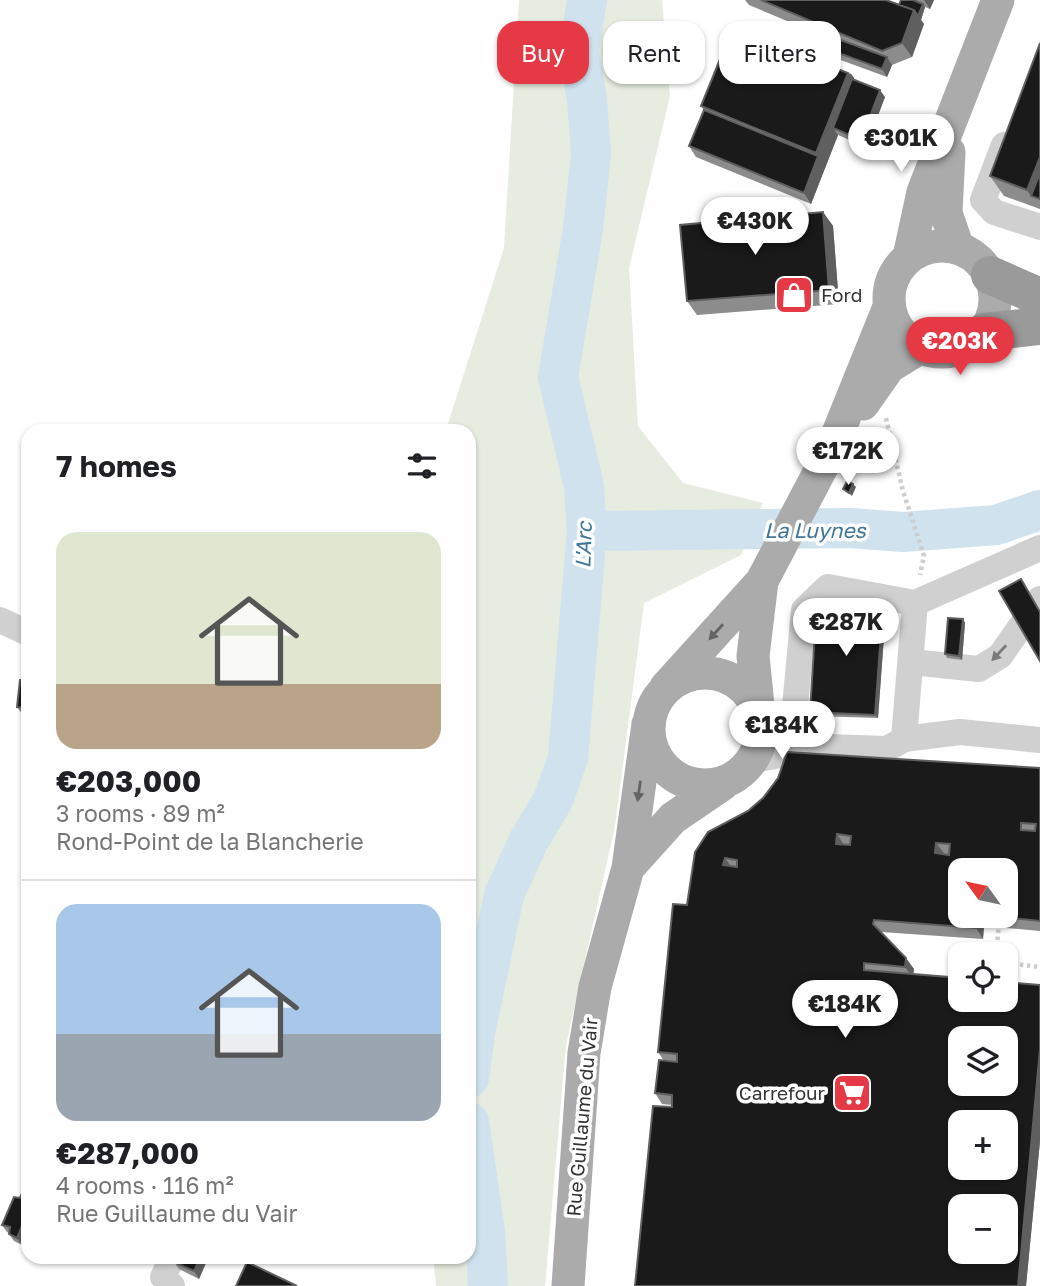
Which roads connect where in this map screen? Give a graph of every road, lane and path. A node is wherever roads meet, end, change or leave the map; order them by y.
1 (998, 0) edge
2 (1011, 126) edge
3 (934, 201) junction
4 (1040, 227) edge
5 (958, 248) junction
6 (909, 257) junction
7 (990, 275) junction
8 (1040, 297) edge
9 (889, 307) junction
10 (1040, 326) edge
11 (984, 332) junction
12 (920, 348) junction
13 (877, 383) junction
14 (832, 448) junction
15 (1040, 548) edge
16 (924, 556) dead end
17 (767, 573) junction
18 (1040, 599) edge
19 (915, 603) junction
20 (0, 620) edge
21 (21, 630) edge
22 (911, 662) junction
23 (666, 687) junction
24 (795, 707) dead end
25 (759, 709) junction
26 (648, 724) junction
27 (904, 739) junction
28 (1040, 740) edge
29 (827, 747) junction
30 (753, 760) junction
31 (723, 784) junction
32 (628, 868) junction
33 (1018, 964) edge
34 (1040, 967) edge
35 (568, 1286) edge

1 - 3 main road
2 - 4 street
3 - 5 main road
3 - 6 main road
5 - 6 main road
5 - 7 main road
6 - 9 main road
7 - 8 highway
7 - 11 main road
9 - 12 main road
9 - 14 main road
10 - 11 highway
11 - 12 main road
12 - 13 main road
13 - 14 main road
13 - 16 path
14 - 17 main road
15 - 19 street
17 -> 23 main road
17 - 25 main road
18 -> 22 street
19 - 22 street
19 - 24 street
20 - 21 street
22 - 27 street
23 - 25 main road
23 - 26 main road
25 - 29 street
25 - 30 main road
26 - 31 main road
26 -> 32 main road, Rue Guillaume du Vair
27 - 28 street
27 - 29 street
29 - 30 street
30 - 31 main road
31 - 32 main road, Rue Guillaume du Vair
32 - 35 main road, Rue Guillaume du Vair
33 - 34 path

